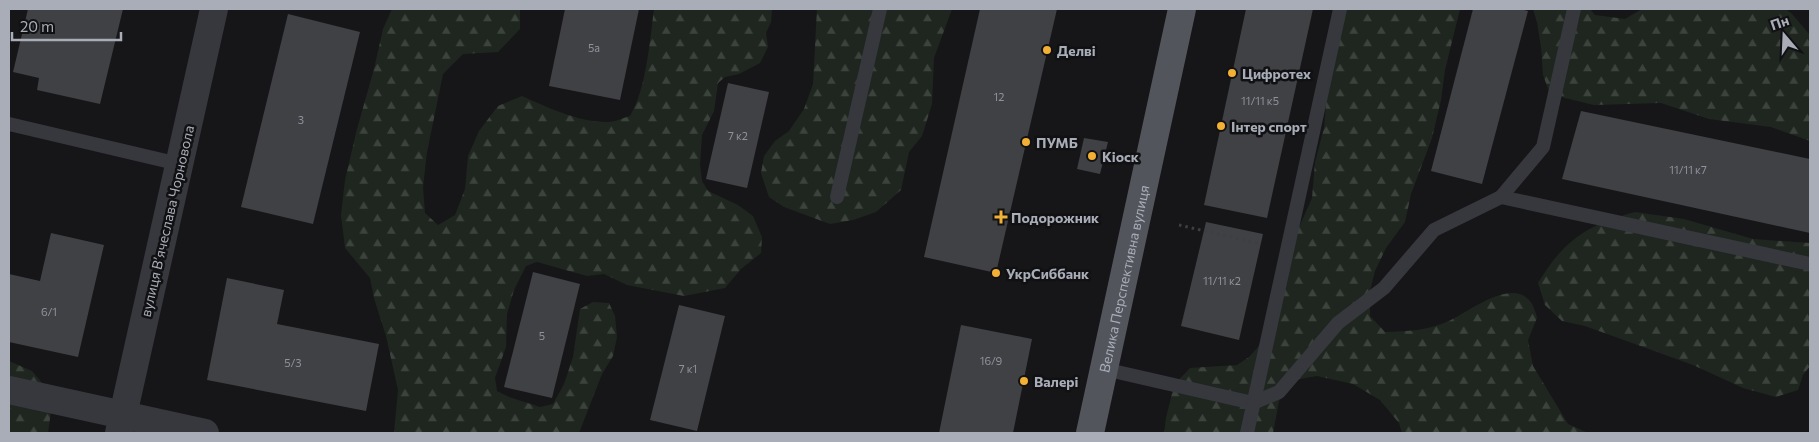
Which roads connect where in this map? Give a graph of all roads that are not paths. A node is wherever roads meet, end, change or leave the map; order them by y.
1 (214, 9) edge
2 (880, 9) edge
3 (1182, 9) edge
4 (1340, 9) edge
5 (1574, 9) edge
6 (9, 124) edge
7 (179, 164) junction
8 (838, 197) dead end
9 (1501, 197) junction
10 (1810, 264) edge
11 (1104, 369) junction
12 (9, 390) edge
13 (1253, 403) junction
14 (121, 425) edge
15 (205, 433) edge
16 (1090, 433) edge
17 (1246, 433) edge

1 - 7 street, вулиця Вʼячеслава Чорновола
2 - 8 lane
3 - 11 main road, Велика Перспективна вулиця
4 - 13 lane
5 - 9 lane
6 - 7 lane
7 - 14 street, вулиця Вʼячеслава Чорновола
9 - 10 lane
9 - 13 lane
11 - 13 lane
11 - 16 main road, Велика Перспективна вулиця
12 - 14 street
13 - 17 lane
14 - 15 street

